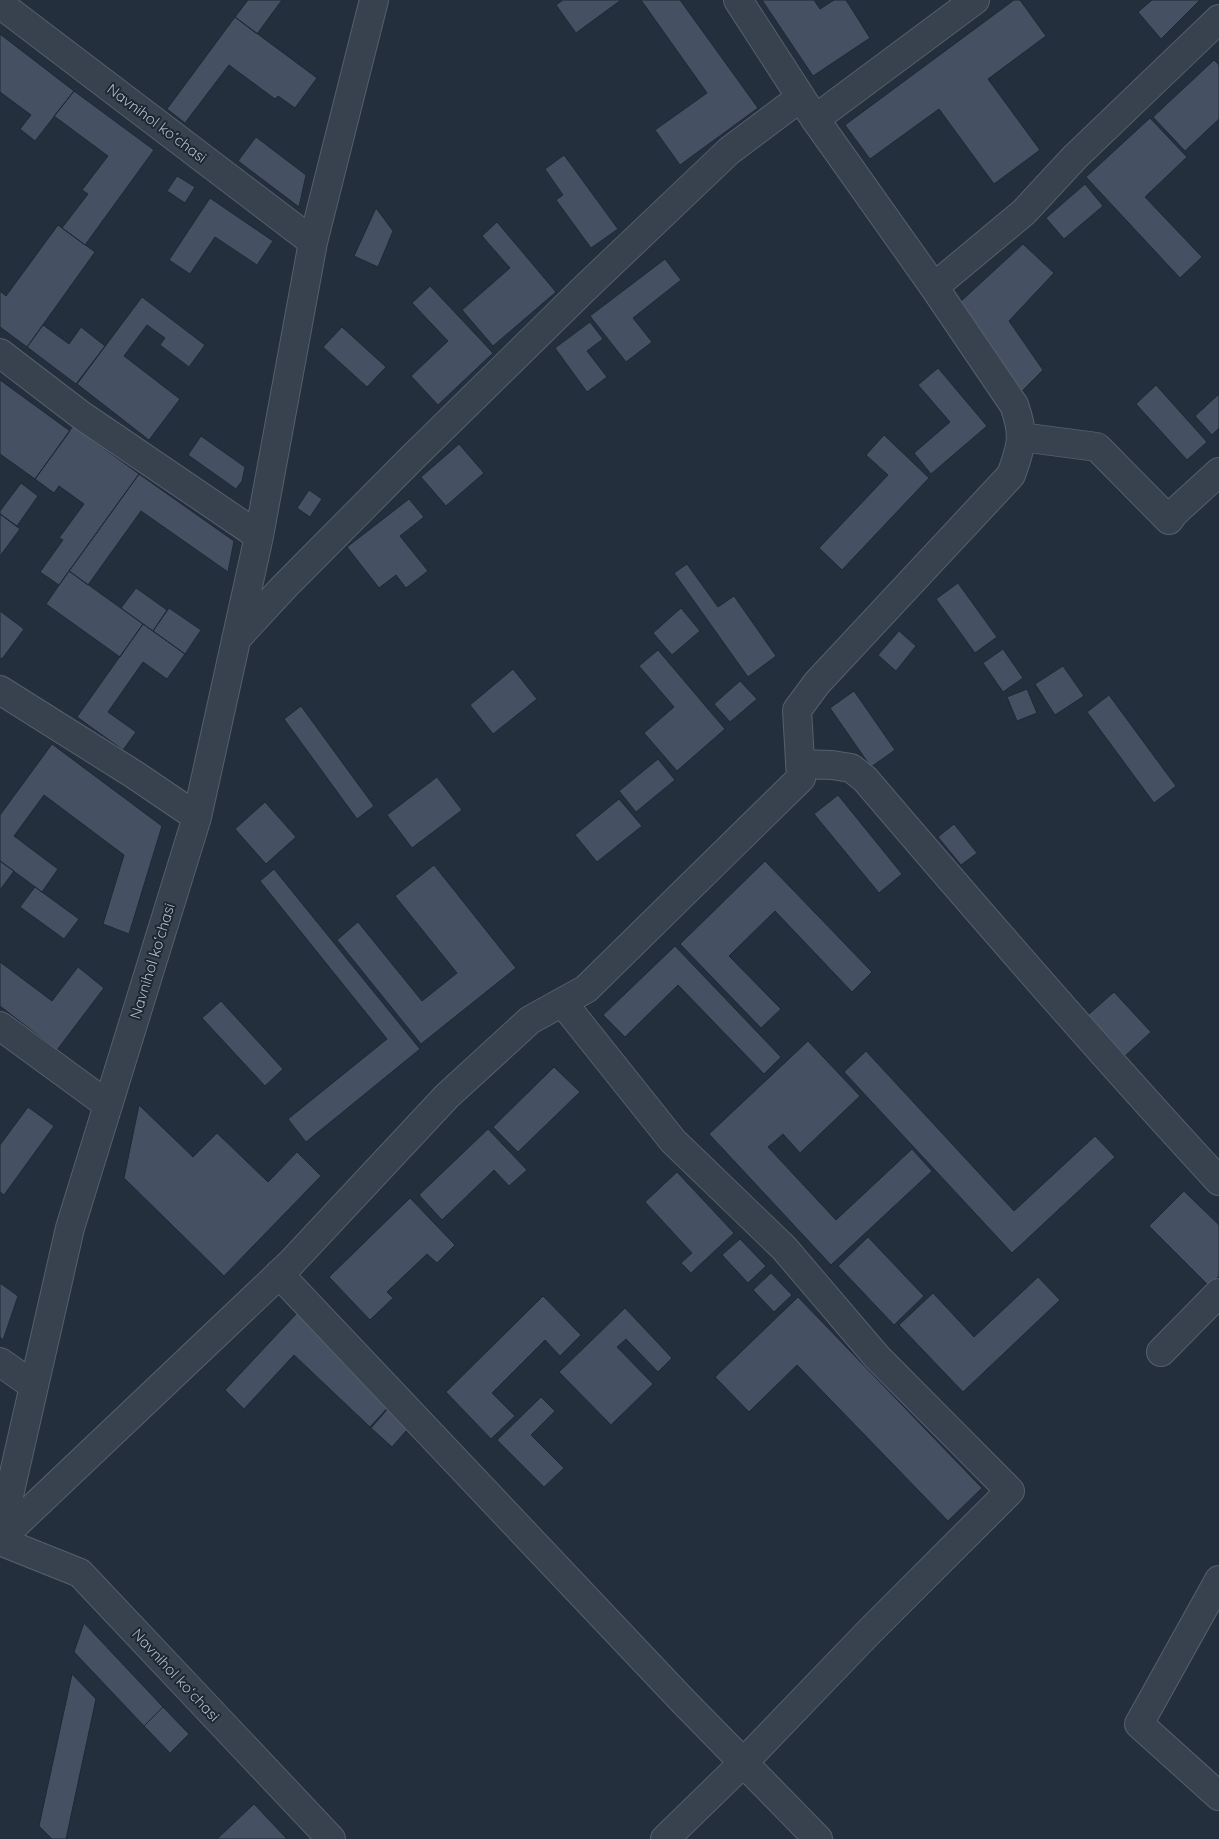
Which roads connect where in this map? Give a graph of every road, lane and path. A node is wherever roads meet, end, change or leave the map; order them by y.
1 (374, 0) edge
2 (738, 0) edge
3 (975, 0) edge
4 (0, 4) edge
5 (1219, 19) edge
6 (808, 108) junction
7 (314, 242) junction
8 (934, 287) junction
9 (0, 353) edge
10 (1021, 437) junction
11 (1219, 472) edge
12 (259, 536) junction
13 (236, 640) junction
14 (0, 690) edge
15 (800, 764) junction
16 (197, 817) junction
17 (563, 1003) junction
18 (0, 1026) edge
19 (108, 1105) junction
20 (1219, 1181) edge
21 (279, 1274) junction
22 (1219, 1293) edge
23 (1161, 1352) dead end
24 (0, 1362) edge
25 (34, 1386) junction
26 (0, 1535) edge
27 (0, 1540) edge
28 (1219, 1580) edge
29 (743, 1763) junction
30 (1219, 1796) edge
31 (331, 1839) edge
32 (665, 1839) edge
33 (818, 1839) edge

1 - 7 street, Navnihol koʻchasi
2 - 6 street
3 - 6 street
4 - 7 street, Navnihol koʻchasi
5 - 8 street
6 - 8 street
6 - 13 street
7 - 12 street, Navnihol koʻchasi
8 - 10 street
9 - 12 street
10 - 11 street
10 - 15 street
12 - 13 street, Navnihol koʻchasi
13 - 16 street, Navnihol koʻchasi
14 - 16 street
15 - 17 street
15 - 20 street
16 - 19 street, Navnihol koʻchasi
17 - 21 street
17 - 29 street
18 - 19 street
19 - 25 street, Navnihol koʻchasi
21 - 27 street
21 - 29 street
22 - 23 street
24 - 25 street
25 - 26 street, Navnihol koʻchasi
27 - 31 street, Navnihol koʻchasi
28 - 30 street
29 - 32 street
29 - 33 street

